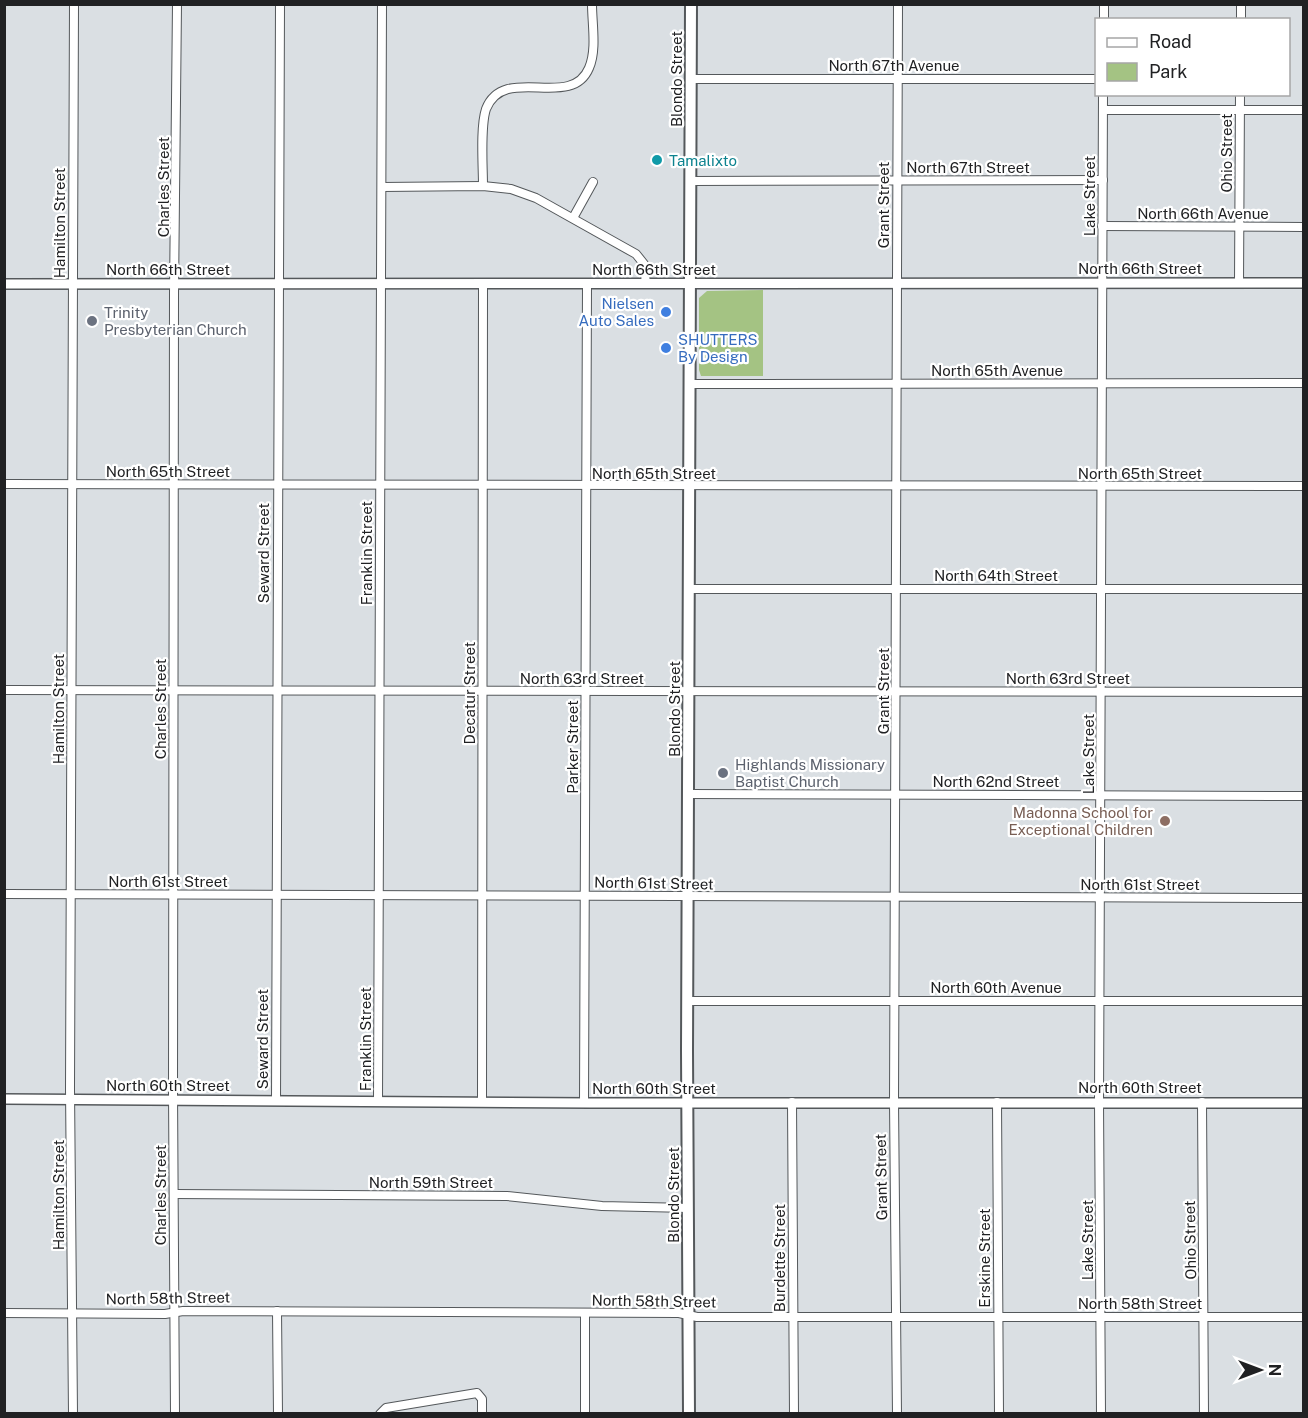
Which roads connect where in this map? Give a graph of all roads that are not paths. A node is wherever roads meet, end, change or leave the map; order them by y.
1 (74, 4) edge
2 (177, 4) edge
3 (280, 4) edge
4 (382, 4) edge
5 (592, 4) edge
6 (691, 4) edge
7 (898, 4) edge
8 (691, 79) junction
9 (898, 79) junction
10 (1095, 79) edge
11 (1103, 96) edge
12 (1240, 96) edge
13 (1103, 110) junction
14 (1240, 110) junction
15 (1304, 110) edge
16 (897, 180) junction
17 (1103, 180) junction
18 (690, 181) junction
19 (593, 182) dead end
20 (483, 186) junction
21 (382, 187) junction
22 (573, 218) junction
23 (1102, 226) junction
24 (1239, 227) junction
25 (1304, 227) edge
26 (690, 283) junction
27 (897, 283) junction
28 (1103, 283) junction
29 (1239, 283) junction
30 (1304, 283) edge
31 (4, 284) edge
32 (73, 284) junction
33 (175, 284) junction
34 (278, 284) junction
35 (381, 284) junction
36 (586, 284) junction
37 (646, 284) junction
38 (483, 285) junction
39 (1104, 383) junction
40 (1304, 383) edge
41 (690, 384) junction
42 (898, 384) junction
43 (4, 484) edge
44 (72, 484) junction
45 (174, 485) junction
46 (277, 485) junction
47 (380, 485) junction
48 (483, 486) junction
49 (586, 486) junction
50 (689, 486) junction
51 (897, 486) junction
52 (1103, 486) junction
53 (1304, 486) edge
54 (689, 589) junction
55 (897, 589) junction
56 (1103, 589) junction
57 (1304, 589) edge
58 (4, 690) edge
59 (71, 690) junction
60 (174, 690) junction
61 (277, 691) junction
62 (380, 691) junction
63 (482, 691) junction
64 (585, 692) junction
65 (689, 692) junction
66 (897, 692) junction
67 (1102, 692) junction
68 (1304, 692) edge
69 (688, 794) junction
70 (897, 795) junction
71 (1101, 795) junction
72 (1304, 796) edge
73 (4, 894) edge
74 (71, 894) junction
75 (174, 894) junction
76 (276, 895) junction
77 (379, 895) junction
78 (482, 895) junction
79 (585, 896) junction
80 (688, 897) junction
81 (896, 897) junction
82 (1101, 897) junction
83 (1304, 898) edge
84 (895, 1000) junction
85 (1100, 1000) junction
86 (687, 1001) junction
87 (1304, 1001) edge
88 (4, 1099) edge
89 (70, 1100) junction
90 (173, 1100) junction
91 (276, 1101) junction
92 (378, 1101) junction
93 (482, 1102) junction
94 (584, 1102) junction
95 (792, 1102) junction
96 (894, 1102) junction
97 (997, 1102) junction
98 (1099, 1102) junction
99 (1202, 1102) junction
100 (687, 1103) junction
101 (1304, 1103) edge
102 (174, 1194) junction
103 (688, 1208) junction
104 (277, 1311) junction
105 (175, 1312) junction
106 (4, 1313) edge
107 (72, 1313) junction
108 (585, 1313) junction
109 (689, 1316) junction
110 (896, 1316) junction
111 (998, 1316) junction
112 (794, 1317) junction
113 (1101, 1317) junction
114 (1204, 1317) junction
115 (1304, 1317) edge
116 (73, 1413) edge
117 (175, 1413) edge
118 (278, 1413) edge
119 (380, 1413) edge
120 (482, 1413) edge
121 (585, 1413) edge
122 (689, 1413) edge
123 (794, 1413) edge
124 (897, 1413) edge
125 (999, 1413) edge
126 (1101, 1413) edge
127 (1204, 1413) edge

1 - 32 street, Hamilton Street
2 - 33 street, Charles Street
3 - 34 street, Seward Street
4 - 21 street, Franklin Street
5 - 20 street
6 - 8 main road, Blondo Street
7 - 9 street, Grant Street
8 - 9 street, North 67th Avenue
8 - 18 main road, Blondo Street
9 - 10 street, North 67th Avenue
9 - 16 street, Grant Street
11 - 13 street, Lake Street
12 - 14 street, Ohio Street
13 - 14 street
13 - 17 street, Lake Street
14 - 15 street
14 - 24 street, Ohio Street
16 - 17 street, North 67th Street
16 - 18 street, North 67th Street
16 - 27 street, Grant Street
17 - 23 street, Lake Street
18 - 26 main road, Blondo Street
19 - 22 street
20 - 21 street
20 - 22 street
21 - 35 street, Franklin Street
22 - 37 street
23 - 24 street, North 66th Avenue
23 - 28 street, Lake Street
24 - 25 street, North 66th Avenue
24 - 29 street, Ohio Street
26 - 27 street, North 66th Street
26 - 37 street, North 66th Street
26 - 41 main road, Blondo Street
27 - 28 street, North 66th Street
27 - 42 street, Grant Street
28 - 29 street, North 66th Street
28 - 39 street, Lake Street
29 - 30 street, North 66th Street
31 - 32 street, North 66th Street
32 - 33 street, North 66th Street
32 - 44 street, Hamilton Street
33 - 34 street, North 66th Street
33 - 45 street, Charles Street
34 - 35 street, North 66th Street
34 - 46 street, Seward Street
35 - 38 street, North 66th Street
35 - 47 street, Franklin Street
36 - 37 street, North 66th Street
36 - 38 street, North 66th Street
36 - 49 street, Parker Street
38 - 48 street, Decatur Street
39 - 40 street, North 65th Avenue
39 - 42 street, North 65th Avenue
39 - 52 street, Lake Street
41 - 42 street, North 65th Avenue
41 - 50 main road, Blondo Street
42 - 51 street, Grant Street
43 - 44 street, North 65th Street
44 - 45 street, North 65th Street
44 - 59 street, Hamilton Street
45 - 46 street, North 65th Street
45 - 60 street, Charles Street
46 - 47 street, North 65th Street
46 - 61 street, Seward Street
47 - 48 street, North 65th Street
47 - 62 street, Franklin Street
48 - 49 street, North 65th Street
48 - 63 street, Decatur Street
49 - 50 street, North 65th Street
49 - 64 street, Parker Street
50 - 51 street, North 65th Street
50 - 54 main road, Blondo Street
51 - 52 street, North 65th Street
51 - 55 street, Grant Street
52 - 53 street, North 65th Street
52 - 56 street, Lake Street
54 - 55 street, North 64th Street
54 - 65 main road, Blondo Street
55 - 56 street, North 64th Street
55 - 66 street, Grant Street
56 - 57 street, North 64th Street
56 - 67 street, Lake Street
58 - 59 street, North 63rd Street
59 - 60 street, North 63rd Street
59 - 74 street, Hamilton Street
60 - 61 street, North 63rd Street
60 - 75 street, Charles Street
61 - 62 street, North 63rd Street
61 - 76 street, Seward Street
62 - 63 street, North 63rd Street
62 - 77 street, Franklin Street
63 - 64 street, North 63rd Street
63 - 78 street, Decatur Street
64 - 65 street, North 63rd Street
64 - 79 street, Parker Street
65 - 66 street, North 63rd Street
65 - 69 main road, Blondo Street
66 - 67 street, North 63rd Street
66 - 70 street, Grant Street
67 - 68 street, North 63rd Street
67 - 71 street, Lake Street
69 - 70 street, North 62nd Street
69 - 80 main road, Blondo Street
70 - 71 street, North 62nd Street
70 - 81 street, Grant Street
71 - 72 street, North 62nd Street
71 - 82 street, Lake Street
73 - 74 street, North 61st Street
74 - 75 street, North 61st Street
74 - 89 street, Hamilton Street
75 - 76 street, North 61st Street
75 - 90 street, Charles Street
76 - 77 street, North 61st Street
76 - 91 street, Seward Street
77 - 78 street, North 61st Street
77 - 92 street, Franklin Street
78 - 79 street, North 61st Street
78 - 93 street, Decatur Street
79 - 80 street, North 61st Street
79 - 94 street, Parker Street
80 - 81 street, North 61st Street
80 - 86 main road, Blondo Street
81 - 82 street, North 61st Street
81 - 84 street, Grant Street
82 - 83 street, North 61st Street
82 - 85 street, Lake Street
84 - 85 street, North 60th Avenue
84 - 86 street, North 60th Avenue
84 - 96 street, Grant Street
85 - 87 street, North 60th Avenue
85 - 98 street, Lake Street
86 - 100 main road, Blondo Street
88 - 89 street, North 60th Street
89 - 90 street, North 60th Street
89 - 107 street, Hamilton Street
90 - 91 street, North 60th Street
90 - 102 street, Charles Street
91 - 92 street, North 60th Street
92 - 93 street, North 60th Street
93 - 94 street, North 60th Street
94 - 100 street, North 60th Street
95 - 96 street, North 60th Street
95 - 100 street, North 60th Street
95 - 112 street, Burdette Street
96 - 97 street, North 60th Street
96 - 110 street, Grant Street
97 - 98 street, North 60th Street
97 - 111 street, Erskine Street
98 - 99 street, North 60th Street
98 - 113 street, Lake Street
99 - 101 street, North 60th Street
99 - 114 street, Ohio Street
100 - 103 main road, Blondo Street
102 - 103 street, North 59th Street
102 - 105 street, Charles Street
103 - 109 main road, Blondo Street
104 - 105 street, North 58th Street
104 - 108 street, North 58th Street
104 - 118 street
105 - 107 street, North 58th Street
105 - 117 street, Charles Street
106 - 107 street, North 58th Street
107 - 116 street, Hamilton Street
108 - 109 street, North 58th Street
108 - 121 street
109 - 112 street, North 58th Street
109 - 122 main road, Blondo Street
110 - 111 street, North 58th Street
110 - 112 street, North 58th Street
110 - 124 street, Grant Street
111 - 113 street, North 58th Street
111 - 125 street, Erskine Street
112 - 123 street, Burdette Street
113 - 114 street, North 58th Street
113 - 126 street, Lake Street
114 - 115 street, North 58th Street
114 - 127 street, Ohio Street
119 - 120 street

